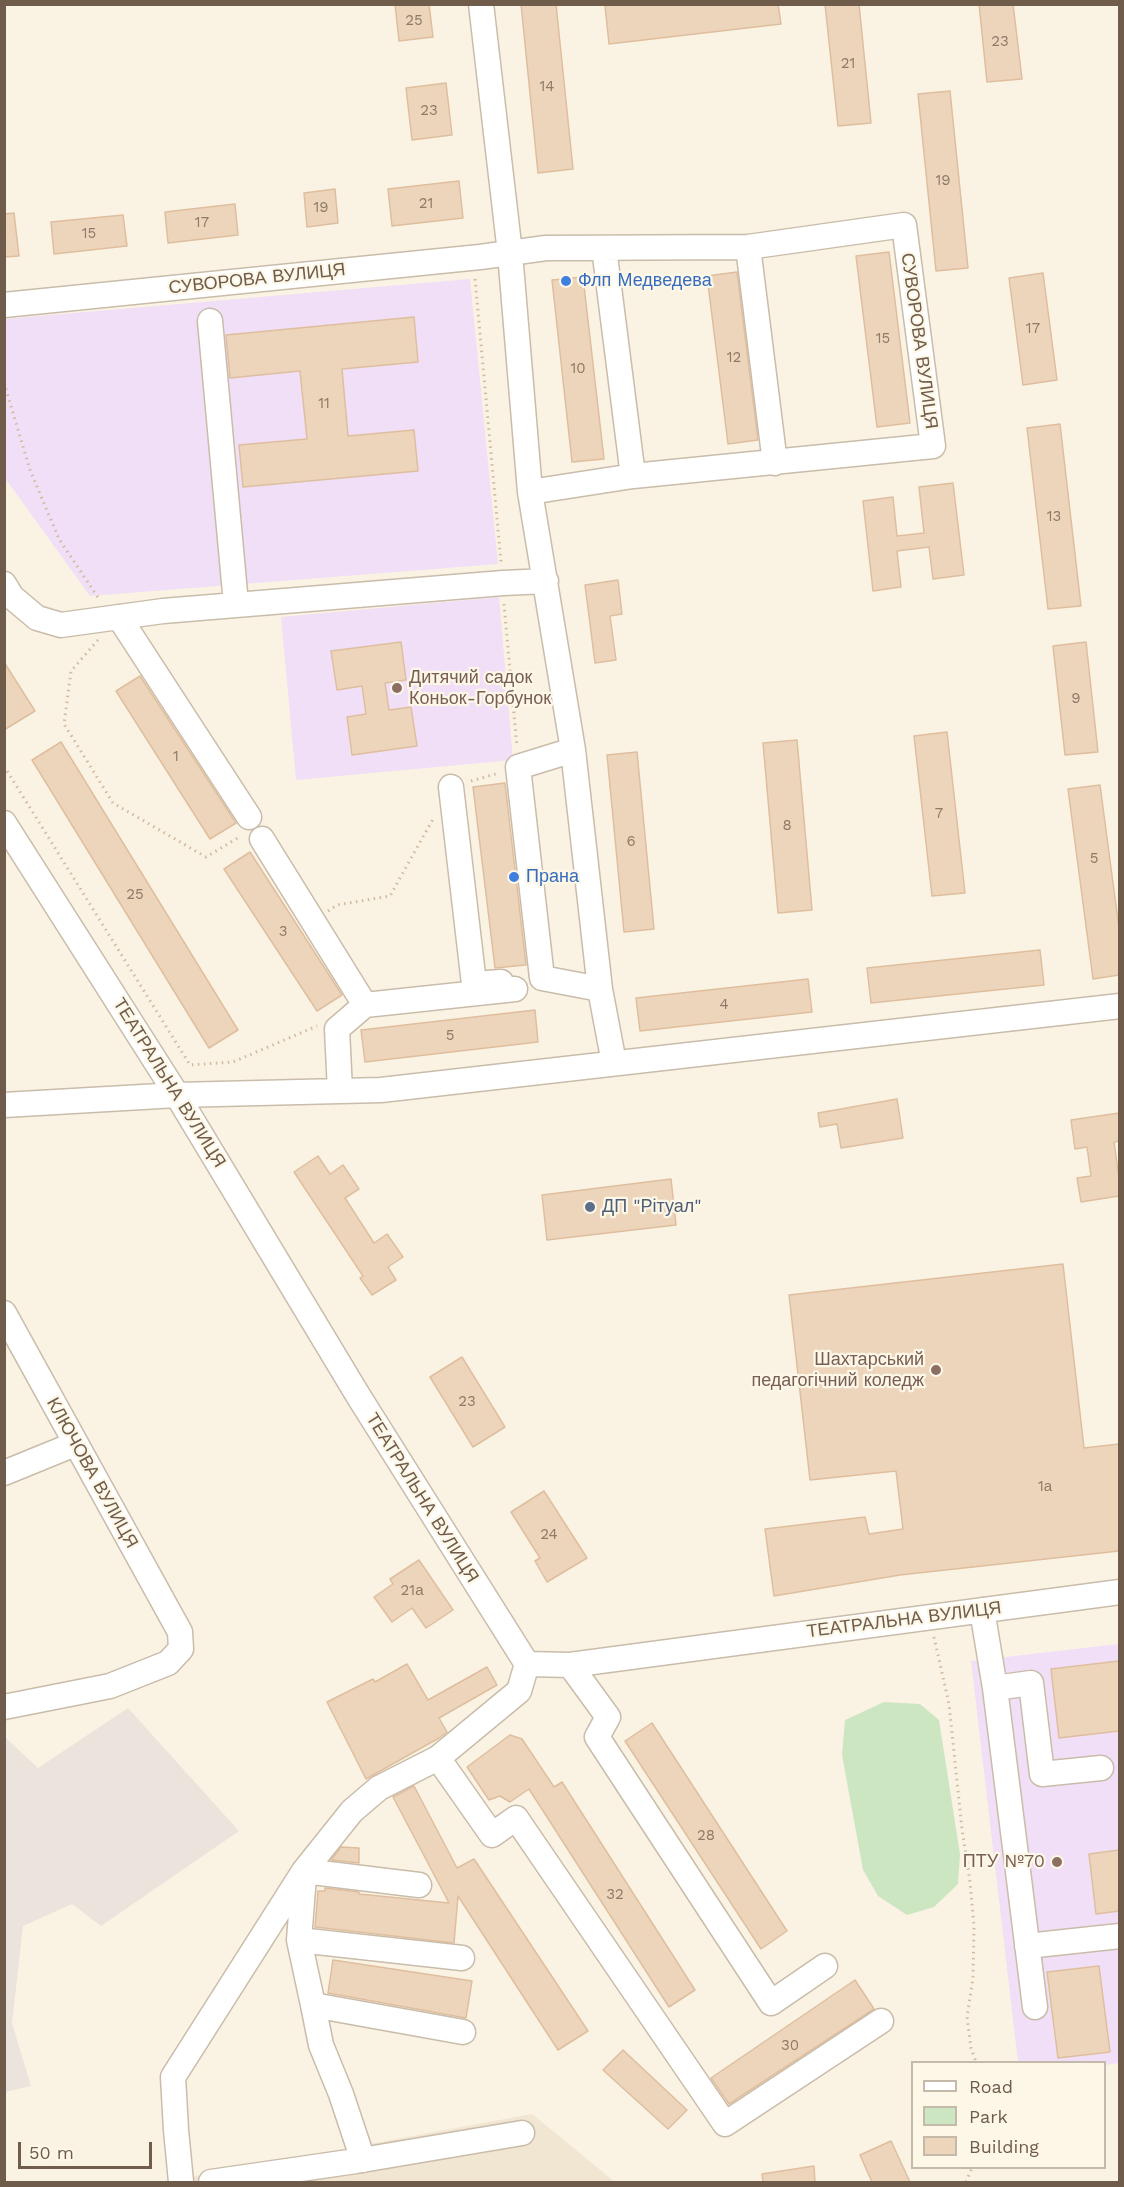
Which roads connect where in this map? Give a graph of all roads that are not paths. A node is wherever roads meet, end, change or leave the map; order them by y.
1 (481, 4) edge
2 (748, 247) junction
3 (604, 248) junction
4 (510, 253) junction
5 (4, 305) edge
6 (210, 321) dead end
7 (775, 463) junction
8 (633, 476) junction
9 (530, 492) junction
10 (546, 581) junction
11 (4, 584) edge
12 (236, 604) junction
13 (119, 617) junction
14 (573, 750) junction
15 (451, 787) road end
16 (4, 823) edge
17 (542, 978) junction
18 (515, 989) dead end
19 (600, 989) junction
20 (365, 1005) junction
21 (1119, 1006) edge
22 (614, 1063) junction
23 (340, 1091) junction
24 (177, 1095) junction
25 (4, 1105) edge
26 (4, 1313) edge
27 (75, 1444) junction
28 (4, 1473) edge
29 (1119, 1592) edge
30 (982, 1610) junction
31 (527, 1664) junction
32 (570, 1665) junction
33 (994, 1688) junction
34 (4, 1707) edge
35 (438, 1758) junction
36 (1101, 1768) dead end
37 (304, 1871) junction
38 (419, 1885) dead end
39 (1119, 1936) edge
40 (299, 1940) junction
41 (1027, 1946) junction
42 (462, 1958) dead end
43 (825, 1966) dead end
44 (313, 2004) junction
45 (1035, 2007) dead end
46 (881, 2021) dead end
47 (463, 2032) dead end
48 (522, 2133) dead end
49 (363, 2160) junction
50 (181, 2182) edge
51 (211, 2182) edge

1 - 4 street
2 - 3 street, СУВОРОВА ВУЛИЦЯ
2 - 7 street
2 - 7 street, СУВОРОВА ВУЛИЦЯ
3 - 4 street, СУВОРОВА ВУЛИЦЯ
3 - 8 street
4 - 5 street, СУВОРОВА ВУЛИЦЯ
4 - 9 street
6 - 12 street
7 - 8 street, СУВОРОВА ВУЛИЦЯ
8 - 9 street, СУВОРОВА ВУЛИЦЯ
9 - 10 street
10 - 12 street
10 - 14 street
11 - 13 street
12 - 13 street
13 - 20 street
14 - 17 street
14 - 19 street
15 - 17 street
16 - 24 street, ТЕАТРАЛЬНА ВУЛИЦЯ
17 - 19 street
18 - 20 street
19 - 22 street
20 - 23 street
21 - 22 street
22 - 23 street
23 - 24 street
24 - 25 street
24 - 31 street, ТЕАТРАЛЬНА ВУЛИЦЯ
26 - 27 street, КЛЮЧОВА ВУЛИЦЯ
27 - 28 street
27 - 34 street, КЛЮЧОВА ВУЛИЦЯ
29 - 30 street, ТЕАТРАЛЬНА ВУЛИЦЯ
30 - 32 street, ТЕАТРАЛЬНА ВУЛИЦЯ
30 - 33 street
31 - 32 street, ТЕАТРАЛЬНА ВУЛИЦЯ
31 - 35 street
32 - 43 street
33 - 36 street
33 - 41 street
35 - 37 street
35 - 46 street
37 - 38 street
37 - 40 street
37 - 50 street
39 - 41 street
40 - 42 street
40 - 44 street
41 - 45 street
44 - 47 street
44 - 49 street
48 - 49 street
49 - 51 street

